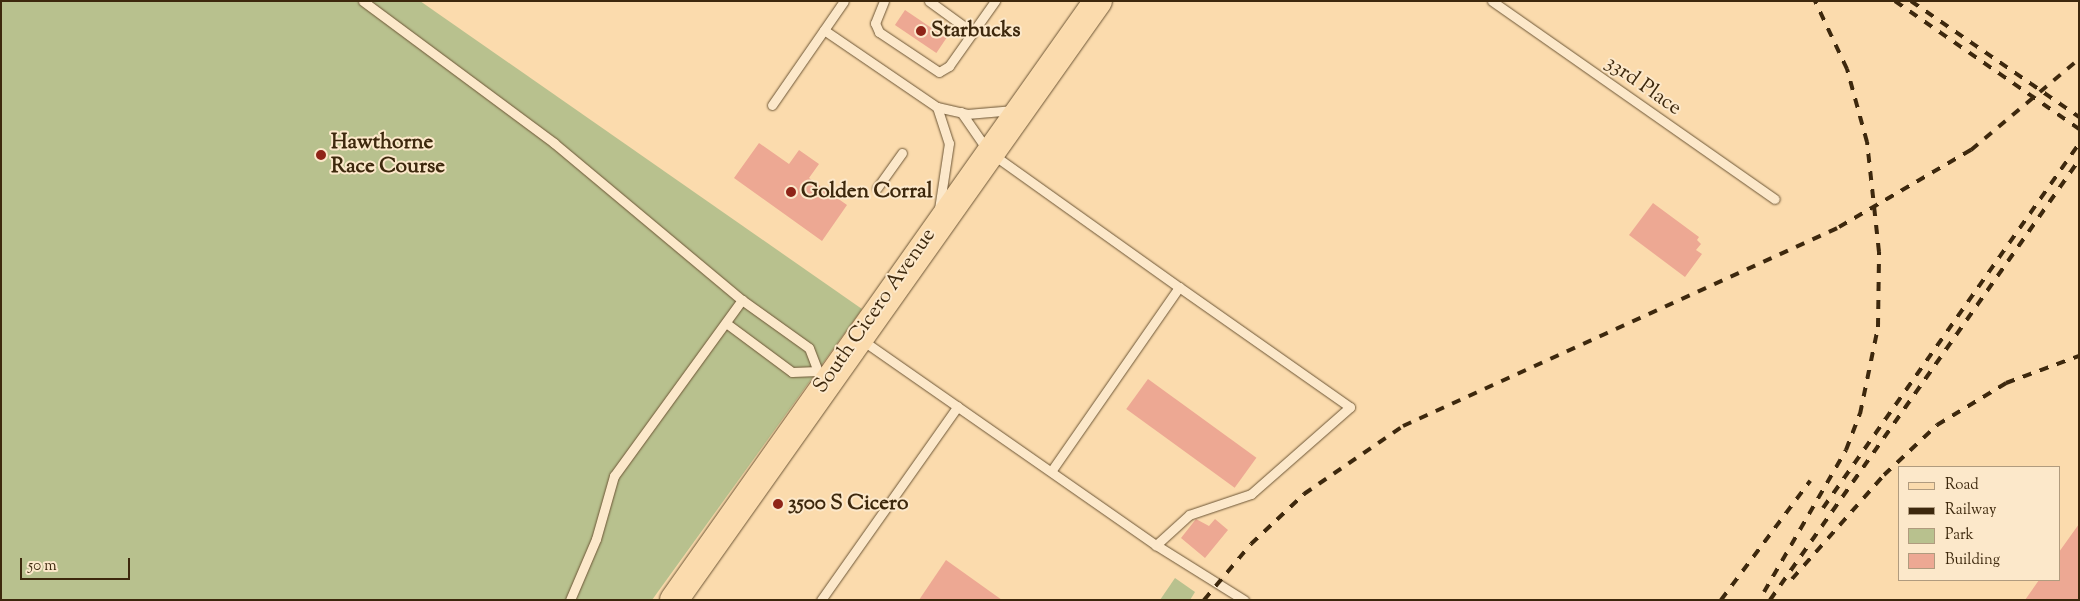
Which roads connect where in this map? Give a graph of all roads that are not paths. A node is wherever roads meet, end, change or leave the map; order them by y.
1 (363, 1) edge
2 (844, 1) edge
3 (884, 1) edge
4 (929, 1) edge
5 (995, 1) edge
6 (1098, 1) edge
7 (1492, 1) edge
8 (824, 30) junction
9 (973, 33) junction
10 (772, 105) dead end
11 (937, 107) junction
12 (1019, 109) junction
13 (961, 112) junction
14 (988, 151) junction
15 (902, 153) dead end
16 (877, 188) dead end
17 (1775, 199) dead end
18 (937, 223) junction
19 (1179, 287) junction
20 (742, 300) junction
21 (726, 323) junction
22 (857, 337) junction
23 (823, 374) junction
24 (958, 406) junction
25 (1052, 470) junction
26 (1156, 545) junction
27 (570, 600) edge
28 (674, 600) edge
29 (821, 600) edge
30 (1244, 600) edge

1 - 20 lane
2 - 8 lane
3 - 9 lane
4 - 9 lane
5 - 9 lane
6 - 12 main road, South Cicero Avenue
7 - 17 lane, 33rd Place
8 - 10 lane
8 - 11 lane
11 - 13 lane
11 - 18 lane
12 - 13 lane
12 - 14 main road, South Cicero Avenue
13 - 14 lane
14 - 18 main road, South Cicero Avenue
14 - 19 lane
15 - 16 lane
18 - 22 main road, South Cicero Avenue
19 - 25 lane
19 - 26 lane
20 - 21 lane
20 - 23 lane
21 - 23 lane
21 - 27 lane
22 - 23 main road, South Cicero Avenue
22 - 24 lane
23 - 28 main road, South Cicero Avenue
24 - 25 lane
24 - 29 lane
25 - 26 lane
26 - 30 lane

